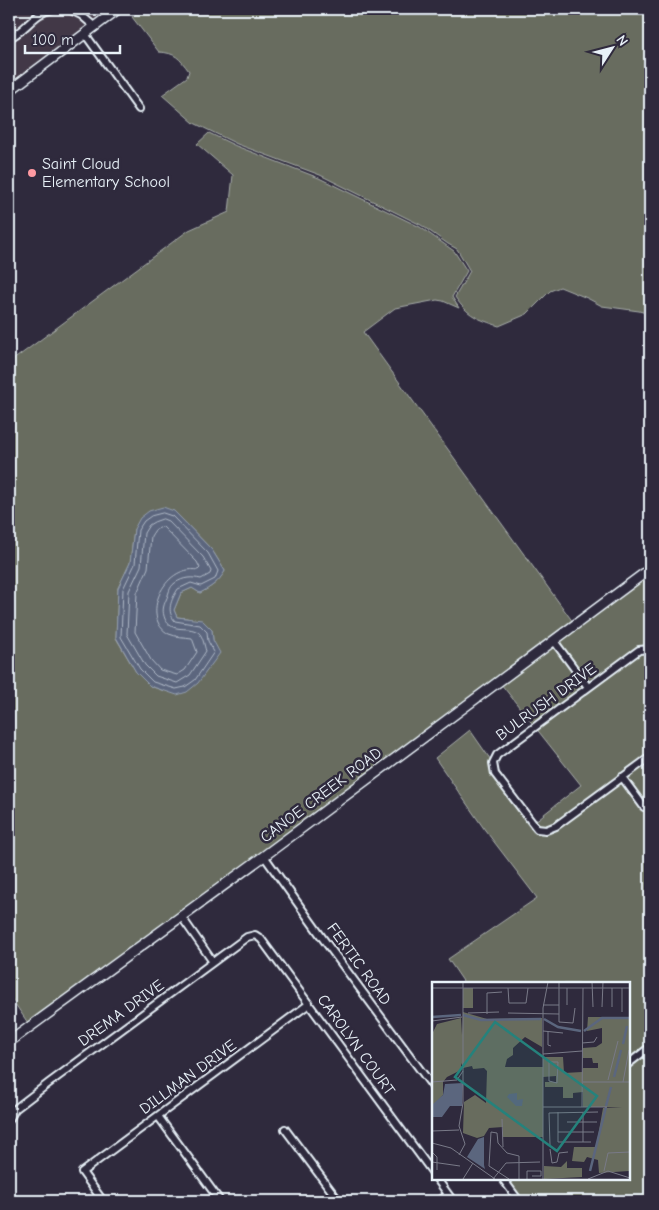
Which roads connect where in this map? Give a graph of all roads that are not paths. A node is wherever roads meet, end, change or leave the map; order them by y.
1 (53, 9) edge
2 (69, 9) edge
3 (118, 9) edge
4 (95, 26) junction
5 (85, 34) junction
6 (9, 38) edge
7 (9, 91) edge
8 (139, 109) dead end
9 (650, 569) edge
10 (554, 641) junction
11 (650, 648) edge
12 (588, 687) junction
13 (650, 757) edge
14 (622, 777) junction
15 (644, 808) dead end
16 (264, 856) junction
17 (181, 916) junction
18 (255, 935) joint
19 (213, 962) junction
20 (309, 1004) junction
21 (9, 1042) edge
22 (650, 1046) edge
23 (629, 1063) edge
24 (432, 1086) edge
25 (158, 1116) junction
26 (9, 1120) edge
27 (285, 1129) dead end
28 (432, 1172) edge
29 (438, 1180) edge
30 (504, 1180) edge
31 (448, 1195) junction
32 (103, 1201) edge
33 (220, 1201) edge
34 (338, 1201) edge
35 (439, 1201) edge
36 (453, 1201) edge
37 (519, 1201) edge

1 - 6 street
2 - 4 street
3 - 4 main road
4 - 5 main road
5 - 7 main road
5 - 8 street
9 - 10 main road, CANOE CREEK ROAD
10 - 12 street
10 - 16 main road, CANOE CREEK ROAD
11 - 12 street, BULRUSH DRIVE
12 - 14 street, BULRUSH DRIVE
13 - 14 street, BULRUSH DRIVE
14 - 15 street
16 - 17 main road, CANOE CREEK ROAD
16 - 24 street, FERTIC ROAD
17 - 19 street
17 - 21 main road, CANOE CREEK ROAD
18 - 19 street, DREMA DRIVE
18 - 20 street, CAROLYN COURT
19 - 26 street, DREMA DRIVE
20 - 25 street, DILLMAN DRIVE
20 - 28 street, CAROLYN COURT
22 - 23 street
25 - 32 street, DILLMAN DRIVE
25 - 33 street
27 - 34 street
29 - 31 street
30 - 37 street
31 - 35 street
31 - 36 street

